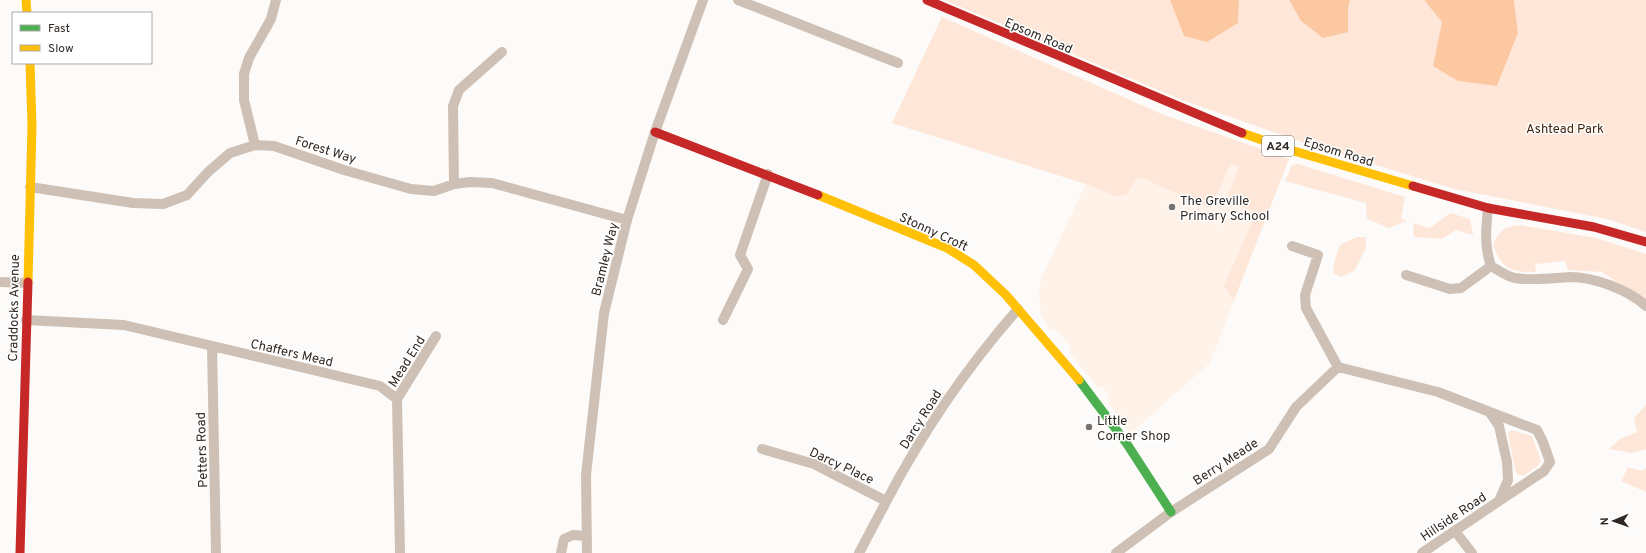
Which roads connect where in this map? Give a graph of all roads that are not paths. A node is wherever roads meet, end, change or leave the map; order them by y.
1 (26, 0) edge
2 (276, 0) edge
3 (703, 0) edge
4 (738, 0) edge
5 (927, 0) edge
6 (27, 12) edge
7 (502, 52) dead end
8 (898, 63) dead end
9 (30, 64) edge
10 (655, 132) junction
11 (255, 145) junction
12 (768, 174) junction
13 (454, 184) junction
14 (30, 187) junction
15 (1488, 208) junction
16 (627, 220) junction
17 (1646, 242) edge
18 (1292, 246) dead end
19 (1491, 266) junction
20 (1406, 275) dead end
21 (0, 282) edge
22 (27, 283) junction
23 (1646, 306) edge
24 (1018, 308) junction
25 (26, 320) junction
26 (723, 320) dead end
27 (436, 336) dead end
28 (212, 346) junction
29 (1338, 367) junction
30 (397, 399) junction
31 (1490, 413) junction
32 (762, 449) dead end
33 (886, 501) junction
34 (1499, 501) junction
35 (1171, 512) junction
36 (1455, 530) junction
37 (586, 536) junction
38 (20, 553) edge
39 (216, 553) edge
40 (400, 553) edge
41 (561, 553) edge
42 (587, 553) edge
43 (859, 553) edge
44 (1116, 553) edge
45 (1422, 553) edge
46 (1472, 553) edge

1 - 6 main road
2 - 11 street
3 - 10 street, Bramley Way
4 - 8 street
5 - 15 main road, Epsom Road / A24
7 - 13 street
9 - 14 main road, Craddocks Avenue
10 - 12 main road, Stonny Croft
10 - 16 street, Bramley Way
11 - 13 street, Forest Way
11 - 14 street, Forest Way
12 - 24 main road, Stonny Croft
12 - 26 street
13 - 16 street, Forest Way
14 - 22 main road, Craddocks Avenue
15 - 17 main road, Epsom Road / A24
15 - 19 street
16 - 37 street, Bramley Way
18 - 29 street
19 - 20 street
19 - 23 street
21 - 22 street
22 - 25 main road, Craddocks Avenue
24 - 33 street, Darcy Road
24 - 35 main road, Stonny Croft
25 - 28 street, Chaffers Mead
25 - 38 main road, Craddocks Avenue
27 - 30 street, Mead End
28 - 30 street, Chaffers Mead
28 - 39 street, Petters Road
29 - 31 street
29 - 35 street, Berry Meade
30 - 40 street
31 - 34 street, Hillside Road
31 - 34 street, Hillside Road
32 - 33 street, Darcy Place
33 - 43 street, Darcy Road
34 - 36 street, Hillside Road
35 - 44 street, Berry Meade
36 - 45 street, Hillside Road
36 - 46 street
37 - 41 street
37 - 42 street, Bramley Way

